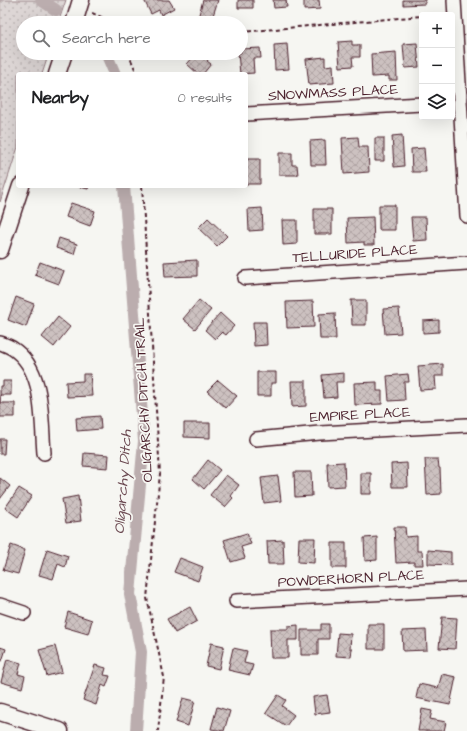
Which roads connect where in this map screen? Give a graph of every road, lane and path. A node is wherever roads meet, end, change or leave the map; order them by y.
1 (454, 0) edge
2 (78, 10) edge
3 (98, 16) edge
4 (419, 16) edge
5 (248, 31) edge
6 (62, 60) edge
7 (131, 60) edge
8 (58, 72) edge
9 (135, 72) edge
10 (460, 102) edge
11 (419, 104) edge
12 (248, 114) edge
13 (20, 188) edge
14 (142, 188) edge
15 (467, 216) edge
16 (0, 250) edge
17 (467, 263) edge
18 (245, 278) dead end
19 (0, 343) edge
20 (467, 425) edge
21 (256, 439) dead end
22 (44, 453) dead end
23 (467, 589) edge
24 (236, 601) dead end
25 (0, 605) edge
26 (24, 613) dead end
27 (0, 712) edge
28 (55, 730) edge
29 (158, 731) edge

1 - 10 street
2 - 3 path
4 - 5 path
6 - 8 street
7 - 9 path
10 - 15 street
11 - 12 street, SNOWMASS PLACE
13 - 16 street
14 - 29 path, OLIGARCHY DITCH TRAIL
17 - 18 street, TELLURIDE PLACE
19 - 22 street
20 - 21 street, EMPIRE PLACE
23 - 24 street, POWDERHORN PLACE
25 - 26 street
27 - 28 street

